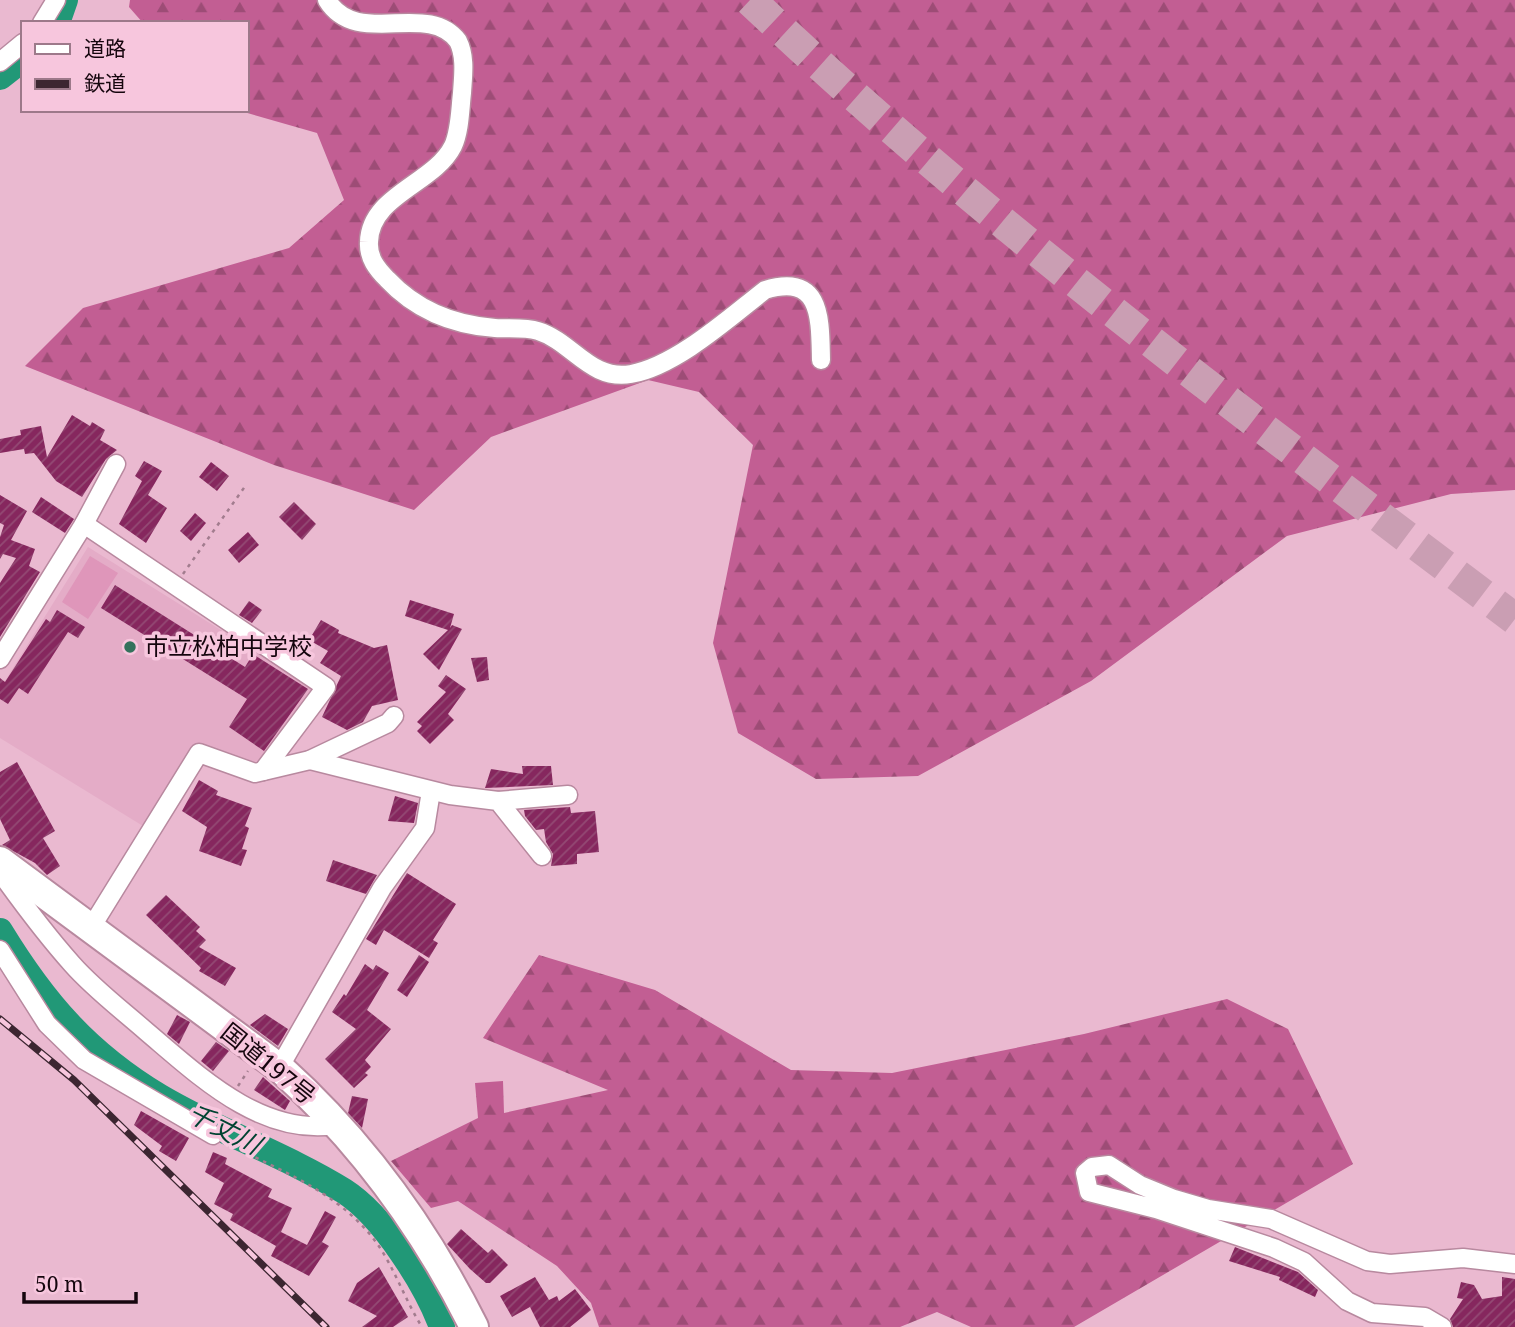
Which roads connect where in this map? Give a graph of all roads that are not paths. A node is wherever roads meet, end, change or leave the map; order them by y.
1 (56, 0) edge
2 (327, 0) edge
3 (43, 21) edge
4 (21, 45) edge
5 (0, 62) edge
6 (821, 360) dead end
7 (116, 464) dead end
8 (84, 524) junction
9 (5, 640) edge
10 (0, 659) edge
11 (394, 716) dead end
12 (310, 760) junction
13 (263, 771) junction
14 (431, 791) junction
15 (568, 795) dead end
16 (498, 801) junction
17 (542, 856) dead end
18 (0, 861) edge
19 (0, 872) edge
20 (92, 926) junction
21 (0, 950) edge
22 (269, 1060) junction
23 (335, 1125) junction
24 (213, 1135) road end
25 (1515, 1264) edge
26 (474, 1327) edge
27 (1442, 1327) edge

1 - 3 street
2 - 6 street
4 - 5 street
7 - 8 street
8 - 9 street
8 - 13 street
9 - 10 street
11 - 12 street
12 - 13 street
12 - 14 street
13 - 20 street
14 - 16 street
14 - 22 street
15 - 16 street
16 - 17 street
18 - 20 highway, 国道197号
19 - 23 street
20 - 22 highway, 国道197号
21 - 24 street
22 - 23 highway, 国道197号
23 - 26 highway, 国道197号
25 - 27 street

